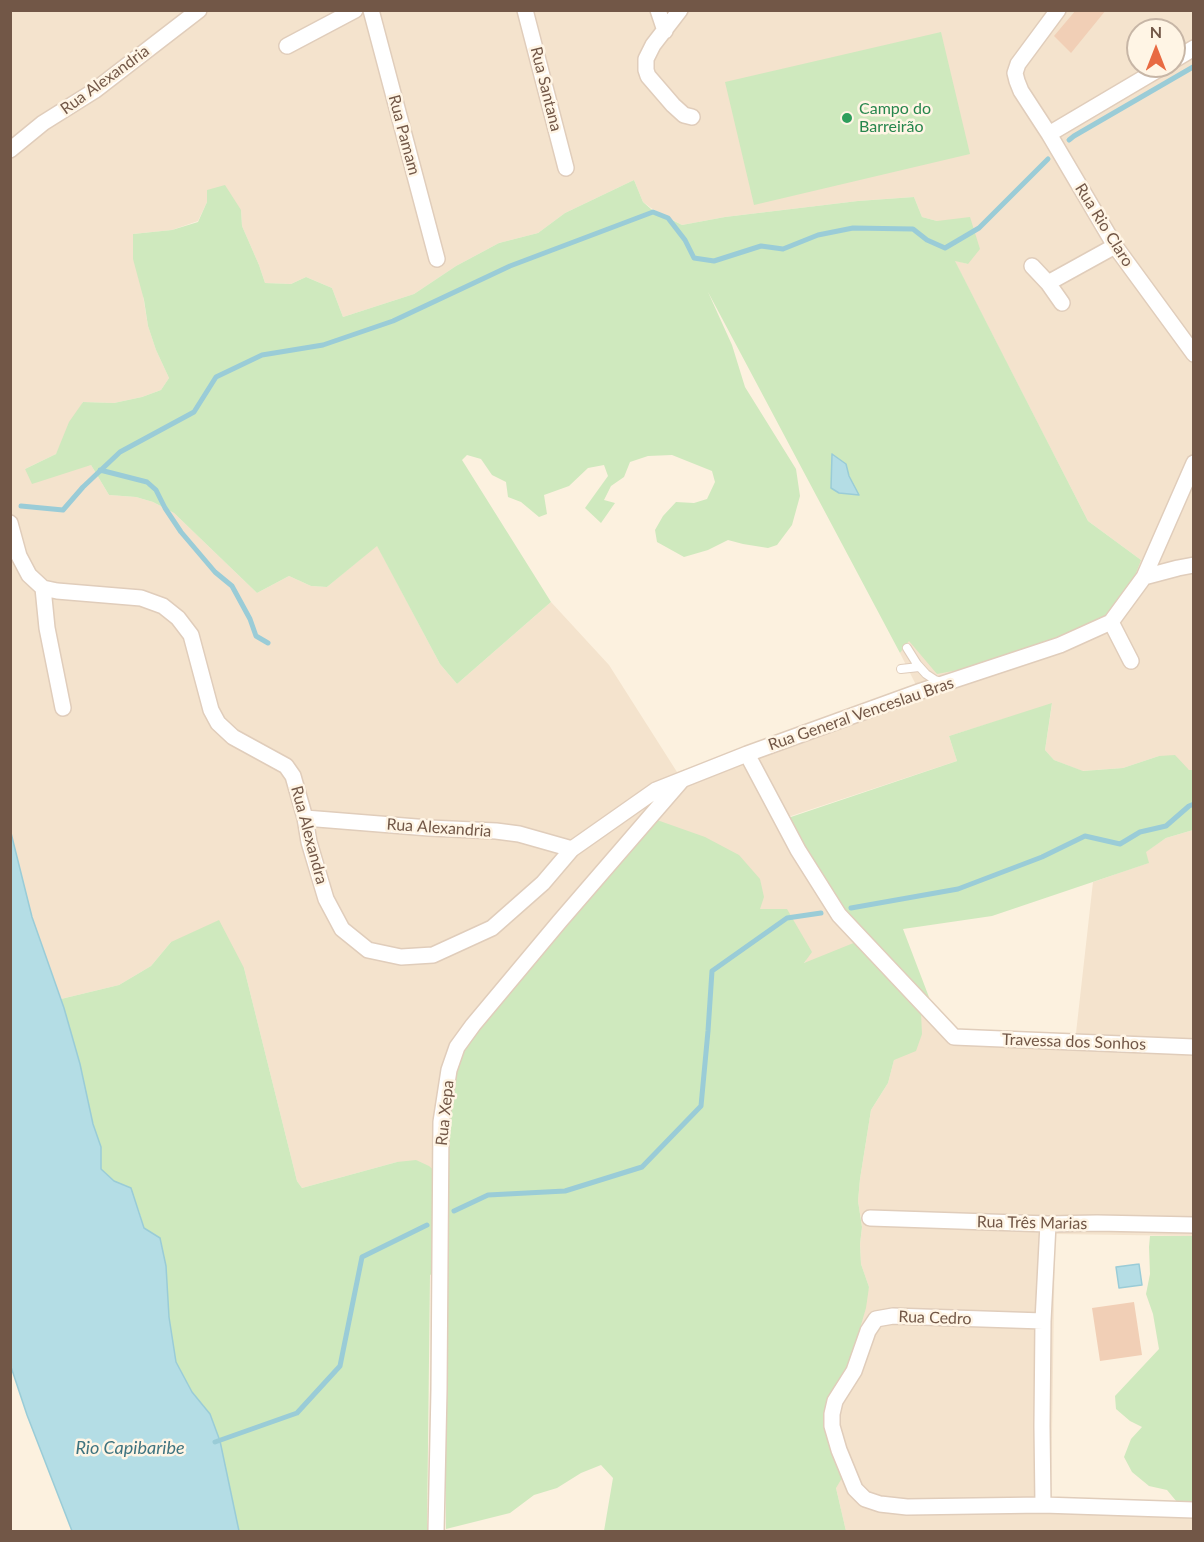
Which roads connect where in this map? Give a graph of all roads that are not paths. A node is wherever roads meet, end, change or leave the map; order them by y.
1 (199, 10) edge
2 (355, 10) edge
3 (371, 10) edge
4 (525, 10) edge
5 (658, 10) edge
6 (680, 10) edge
7 (1058, 10) edge
8 (664, 31) junction
9 (287, 46) dead end
10 (1144, 78) edge
11 (692, 117) dead end
12 (1050, 134) junction
13 (10, 150) edge
14 (566, 168) dead end
15 (1114, 246) junction
16 (437, 259) dead end
17 (1032, 266) dead end
18 (1048, 283) junction
19 (1062, 303) dead end
20 (1194, 354) edge
21 (1194, 463) edge
22 (10, 523) edge
23 (1194, 566) edge
24 (1144, 577) junction
25 (43, 588) junction
26 (1111, 622) junction
27 (907, 648) dead end
28 (1131, 661) dead end
29 (919, 666) junction
30 (901, 669) dead end
31 (945, 683) junction
32 (63, 708) dead end
33 (747, 754) junction
34 (684, 778) junction
35 (305, 818) junction
36 (572, 849) junction
37 (1194, 1047) edge
38 (870, 1218) dead end
39 (1047, 1224) junction
40 (1194, 1225) edge
41 (1043, 1321) junction
42 (1043, 1505) junction
43 (1194, 1510) edge
44 (436, 1532) edge

1 - 13 street, Rua Alexandria
2 - 9 street
3 - 16 street, Rua Pamam
4 - 14 street, Rua Santana
5 - 8 street
6 - 8 street
7 - 12 street, Rua Rio Claro
8 - 11 street
10 - 12 street
12 - 15 street, Rua Rio Claro
15 - 18 street
15 - 20 street, Rua Rio Claro
17 - 18 street
18 - 19 street
21 - 24 street, Rua General Venceslau Bras
22 - 25 street
23 - 24 street
24 - 26 street, Rua General Venceslau Bras
25 - 32 street
25 - 35 street, Rua Alexandra
26 - 28 street
26 - 31 street, Rua General Venceslau Bras
27 - 29 lane
29 - 30 lane
29 - 31 lane
31 - 33 street, Rua General Venceslau Bras
33 - 34 street, Rua General Venceslau Bras
33 - 37 street, Travessa dos Sonhos
34 - 36 street, Rua General Venceslau Bras
34 - 44 street, Rua Xepa
35 - 36 street, Rua Alexandria
35 - 36 street, Rua Alexandra
38 - 39 street, Rua Três Marias
39 - 40 street, Rua Três Marias
39 - 41 street
41 - 42 street
41 - 42 street, Rua Cedro
42 - 43 street, Rua Cedro

